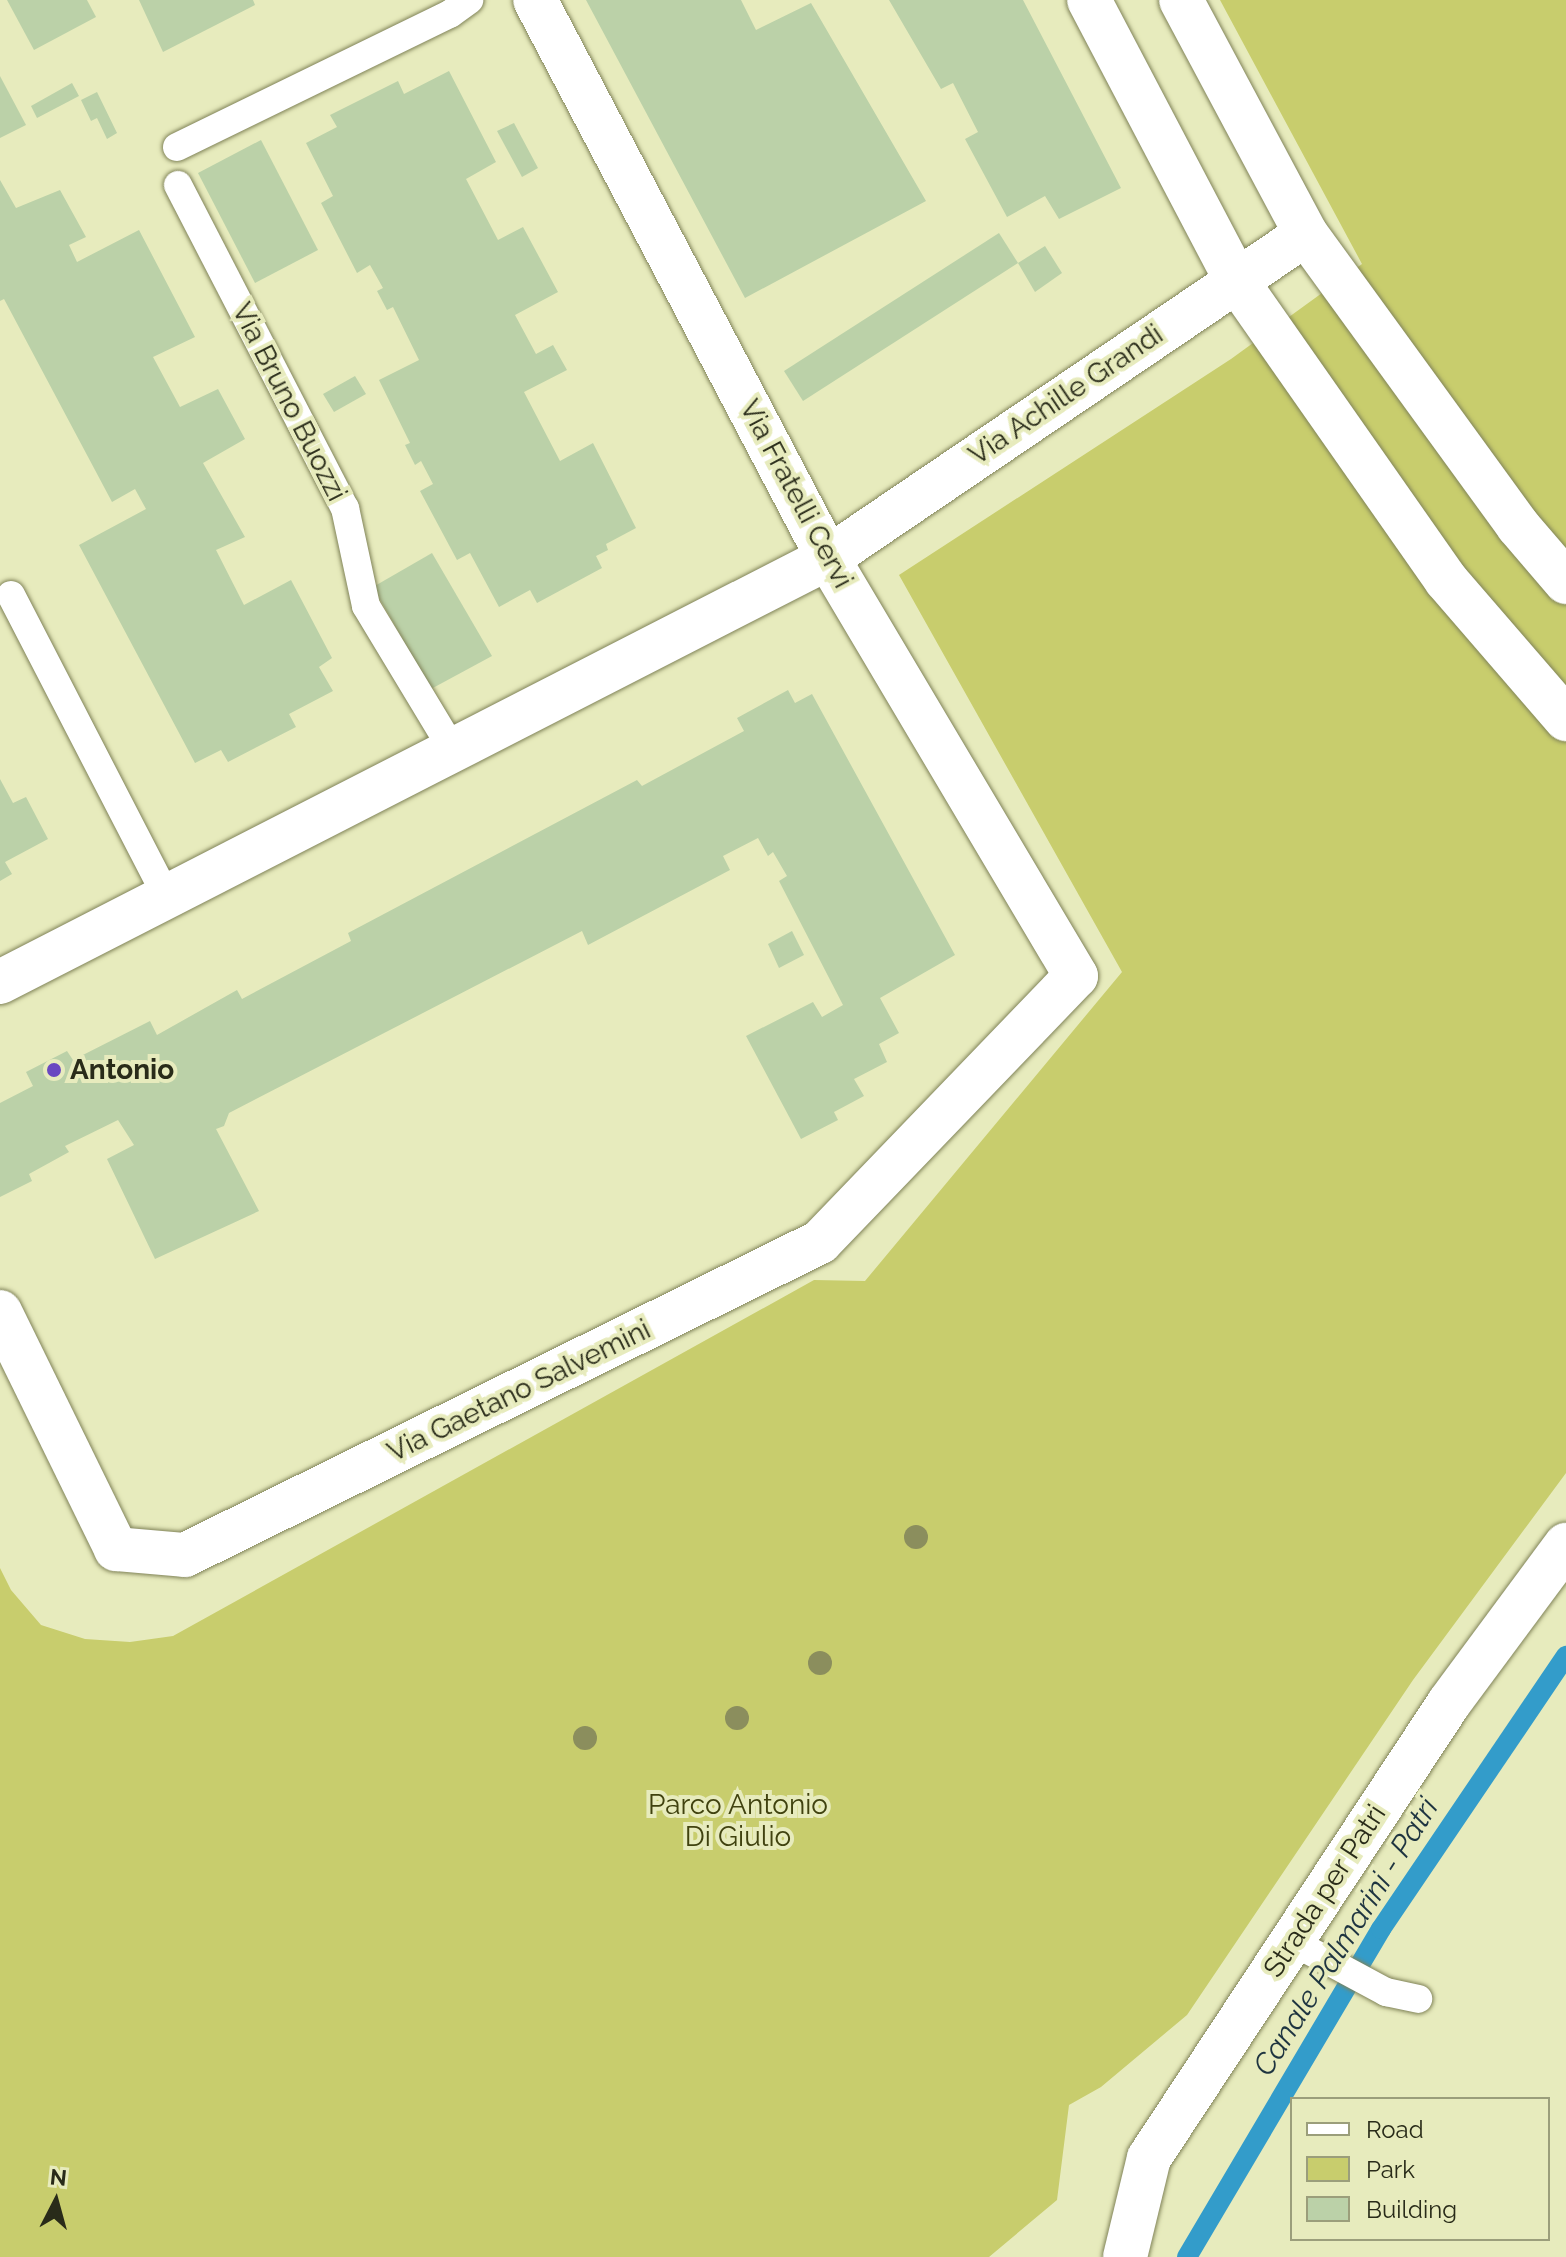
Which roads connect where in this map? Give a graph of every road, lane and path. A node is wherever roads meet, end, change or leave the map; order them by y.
1 (469, 0) edge
2 (535, 0) edge
3 (1089, 0) edge
4 (1181, 0) edge
5 (177, 147) dead end
6 (178, 185) dead end
7 (1306, 234) junction
8 (1236, 280) junction
9 (828, 558) junction
10 (1566, 582) edge
11 (11, 595) dead end
12 (1566, 719) edge
13 (453, 750) junction
14 (167, 897) junction
15 (1076, 976) joint
16 (0, 982) edge
17 (0, 1312) edge
18 (1566, 1545) edge
19 (1293, 1942) junction
20 (1418, 1999) dead end
21 (1125, 2257) edge

1 - 5 lane
2 - 9 street, Via Fratelli Cervi
3 - 8 street
4 - 7 street
6 - 13 lane, Via Bruno Buozzi
7 - 8 street, Via Achille Grandi
7 - 10 street
8 - 9 street, Via Achille Grandi
8 - 12 street
9 - 13 street
9 - 15 street, Via Fratelli Cervi
11 - 14 lane
13 - 14 street
14 - 16 street
15 - 17 street, Via Gaetano Salvemini
18 - 19 street, Strada per Patri
19 - 20 lane
19 - 21 street, Strada per Patri

